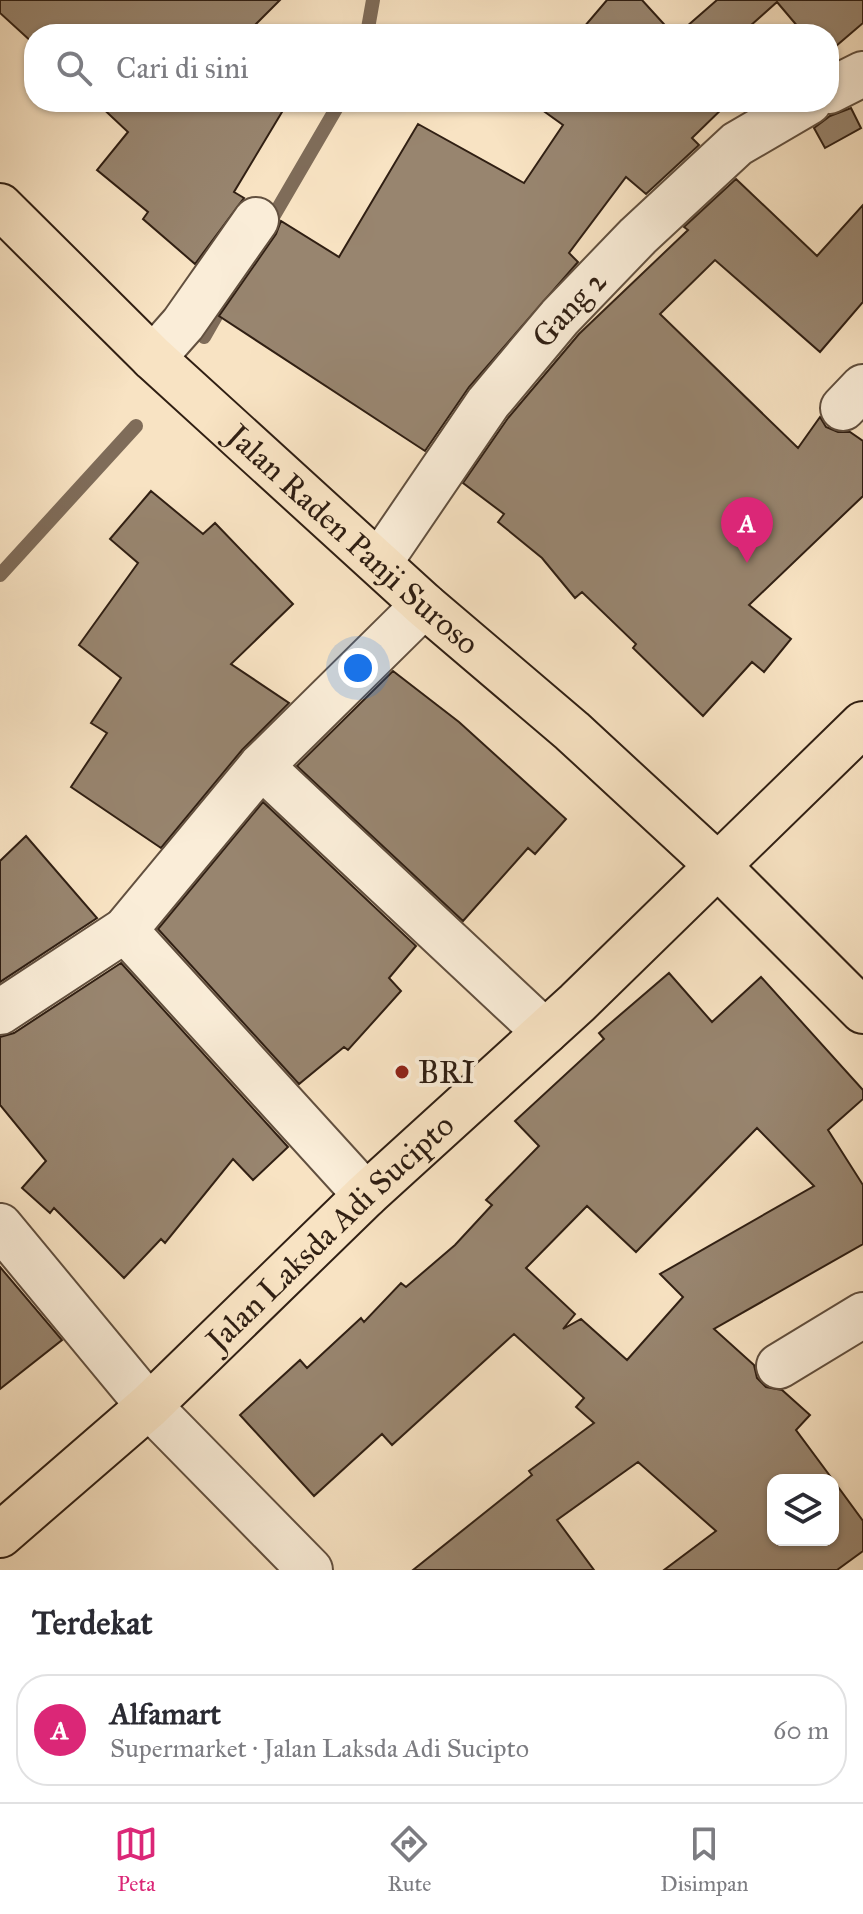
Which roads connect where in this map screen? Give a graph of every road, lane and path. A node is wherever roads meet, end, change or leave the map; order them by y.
1 (863, 74) edge
2 (839, 86) edge
3 (792, 112) edge
4 (0, 206) edge
5 (256, 220) dead end
6 (153, 358) junction
7 (379, 563) junction
8 (424, 605) junction
9 (863, 724) edge
10 (261, 766) junction
11 (716, 864) junction
12 (125, 930) junction
13 (863, 1011) edge
14 (0, 1012) edge
15 (545, 1032) junction
16 (366, 1195) junction
17 (0, 1226) edge
18 (863, 1315) edge
19 (779, 1366) dead end
20 (149, 1406) junction
21 (0, 1535) edge
22 (310, 1570) edge

1 - 2 street
3 - 7 street, Gang 2
4 - 6 main road, Jalan Raden Panji Suroso
5 - 6 street
6 - 7 main road, Jalan Raden Panji Suroso
7 - 8 main road, Jalan Raden Panji Suroso
8 - 10 street
8 - 11 main road, Jalan Raden Panji Suroso
9 - 11 main road, Jalan Laksda Adi Sucipto
10 - 12 street
10 - 15 street
11 - 13 main road, Jalan Raden Panji Suroso
11 - 15 main road, Jalan Laksda Adi Sucipto
12 - 14 street
12 - 16 street
15 - 16 main road, Jalan Laksda Adi Sucipto
16 - 20 main road, Jalan Laksda Adi Sucipto
17 - 20 street
18 - 19 street
20 - 21 main road, Jalan Laksda Adi Sucipto
20 - 22 street

